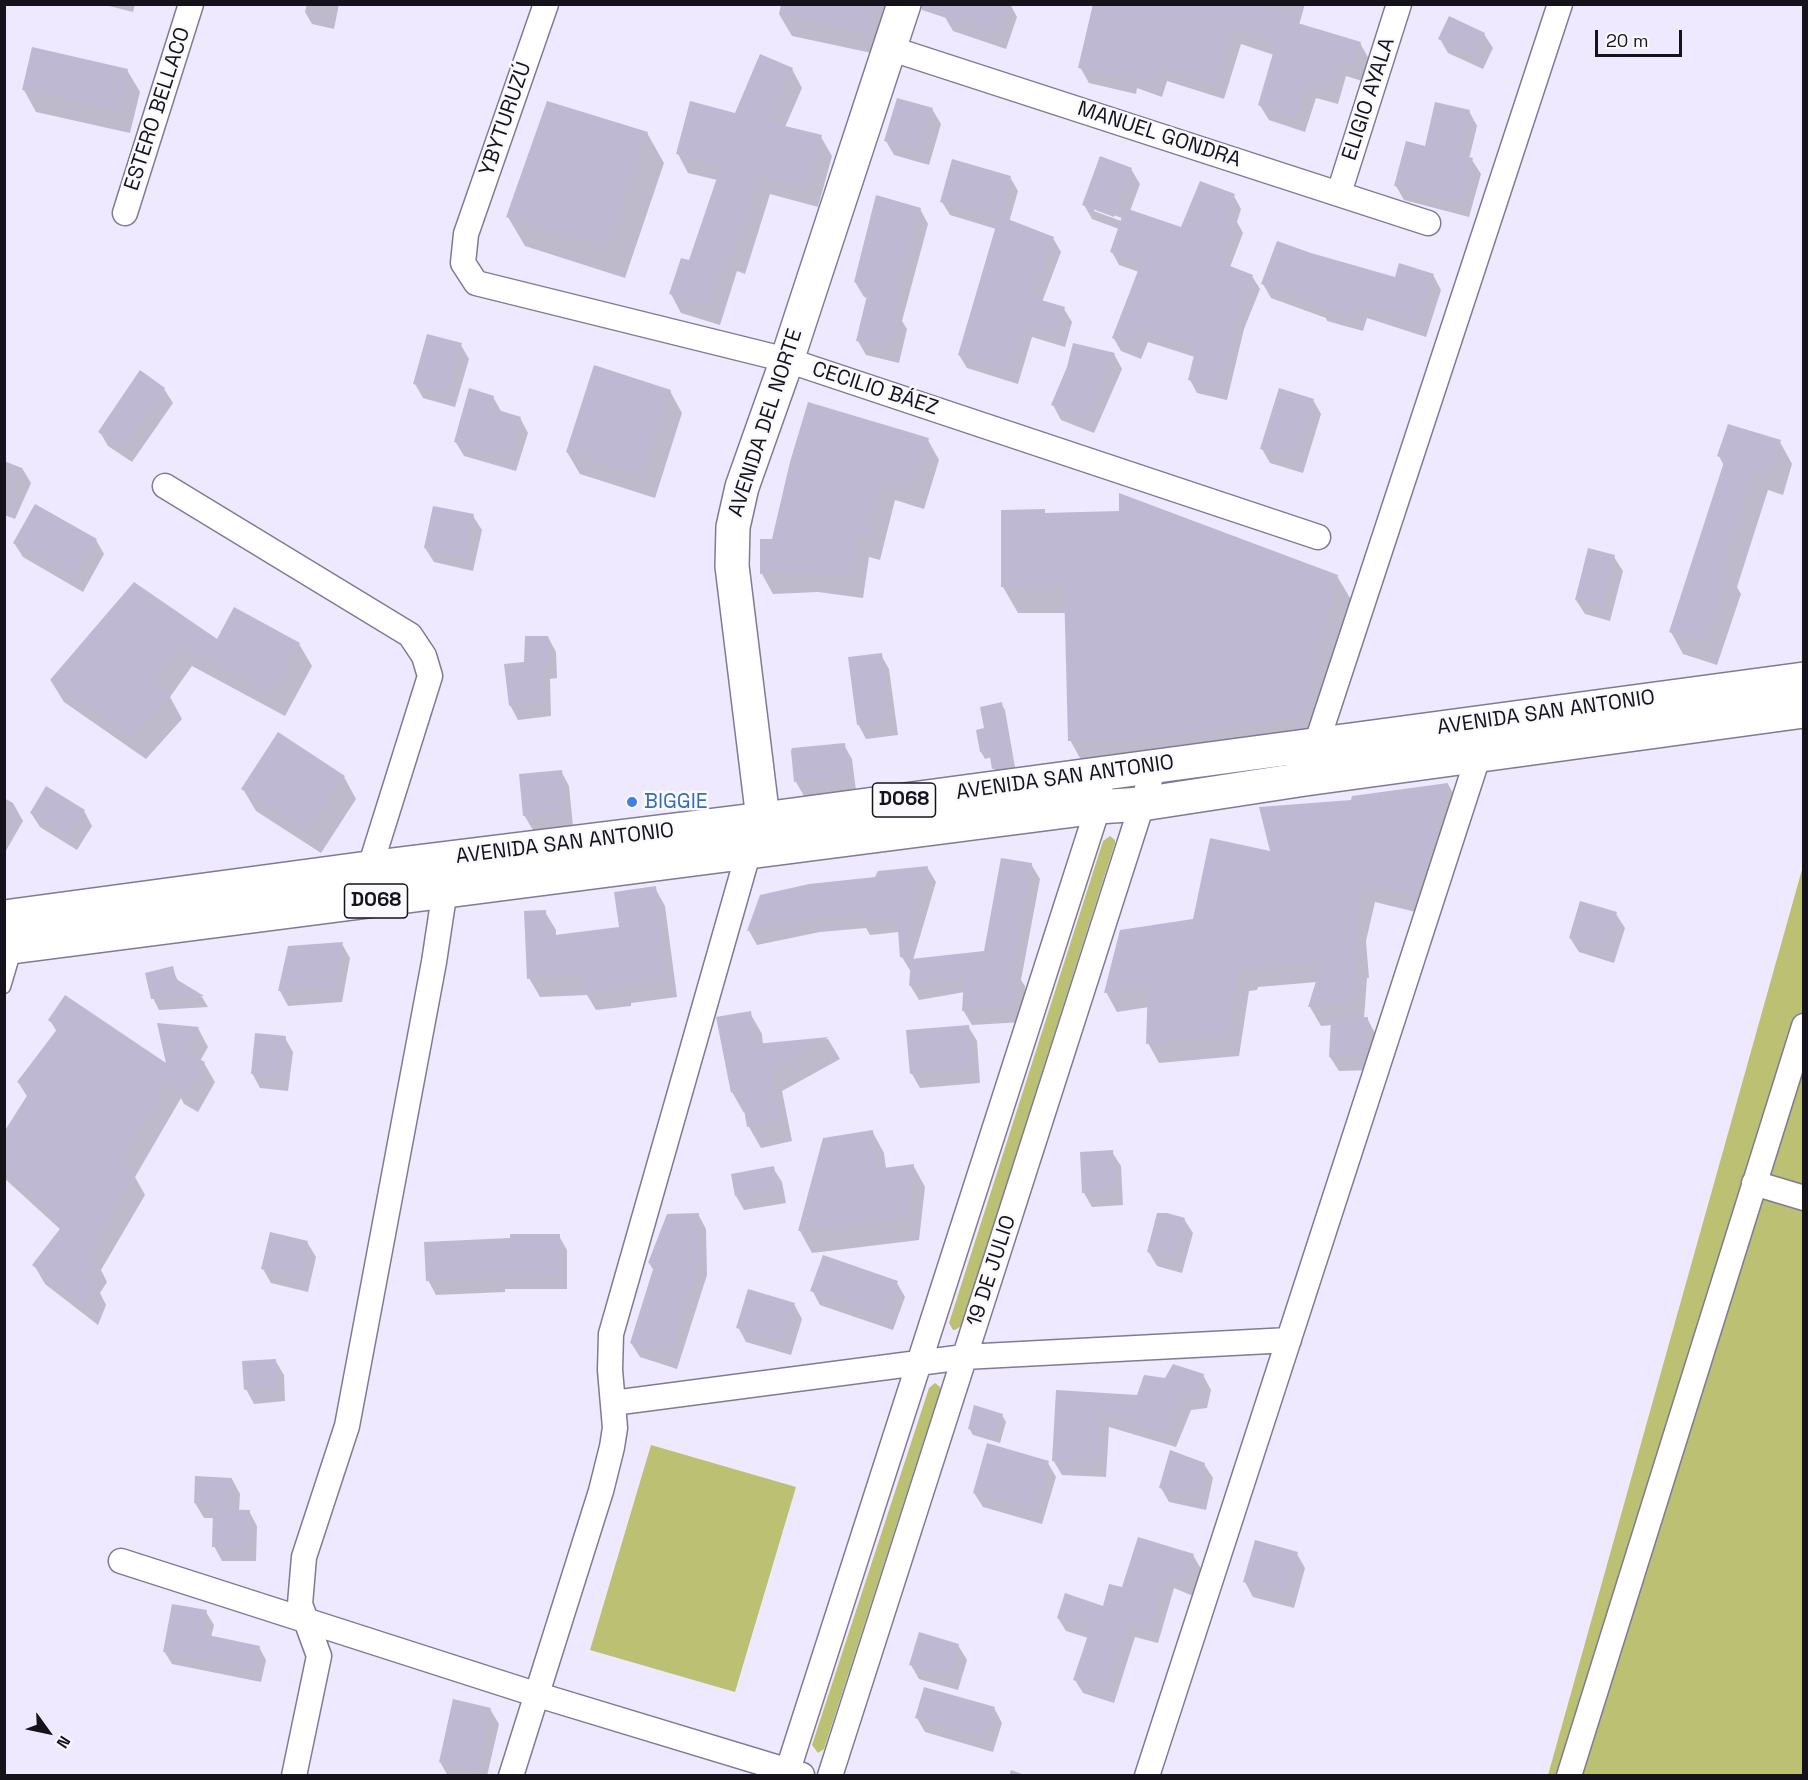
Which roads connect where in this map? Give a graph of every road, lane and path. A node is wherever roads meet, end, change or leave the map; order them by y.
1 (190, 4) edge
2 (546, 4) edge
3 (904, 4) edge
4 (1399, 4) edge
5 (1560, 4) edge
6 (889, 48) junction
7 (1340, 193) junction
8 (125, 213) dead end
9 (1428, 223) dead end
10 (466, 234) joint
11 (786, 360) junction
12 (165, 486) dead end
13 (1318, 537) dead end
14 (1803, 679) edge
15 (1803, 711) edge
16 (1317, 743) junction
17 (1478, 757) junction
18 (1154, 767) junction
19 (1109, 772) junction
20 (1305, 779) junction
21 (1142, 804) junction
22 (1098, 807) junction
23 (763, 819) junction
24 (748, 854) junction
25 (449, 858) junction
26 (368, 868) junction
27 (446, 892) junction
28 (361, 903) junction
29 (8, 937) edge
30 (4, 987) edge
31 (1803, 1026) edge
32 (1754, 1183) junction
33 (1803, 1198) edge
34 (1289, 1340) junction
35 (964, 1358) junction
36 (919, 1363) junction
37 (613, 1403) junction
38 (121, 1561) dead end
39 (304, 1619) junction
40 (535, 1694) junction
41 (792, 1774) edge
42 (294, 1776) edge
43 (511, 1776) edge
44 (830, 1776) edge
45 (1147, 1776) edge
46 (1569, 1776) edge

1 - 8 street, ESTERO BELLACO
2 - 10 street, YBYTURUZÚ
3 - 6 main road, AVENIDA DEL NORTE
4 - 7 street, ELIGIO AYALA
5 - 16 street
6 - 7 street, MANUEL GONDRA
6 - 11 main road, AVENIDA DEL NORTE
7 - 9 street, MANUEL GONDRA
10 - 11 street, CECILIO BÁEZ
11 - 13 street, CECILIO BÁEZ
11 - 23 main road, AVENIDA DEL NORTE
12 - 26 street
14 - 16 main road, AVENIDA SAN ANTONIO / D068
15 - 17 main road, AVENIDA SAN ANTONIO / D068
16 - 18 main road, AVENIDA SAN ANTONIO / D068
16 - 20 street
17 - 20 main road, AVENIDA SAN ANTONIO / D068
17 - 34 street
18 - 19 main road, AVENIDA SAN ANTONIO / D068
18 - 21 street, 19 DE JULIO
19 - 22 street, 19 DE JULIO
19 - 23 main road, AVENIDA SAN ANTONIO / D068
20 - 21 main road, AVENIDA SAN ANTONIO / D068
21 - 22 main road, AVENIDA SAN ANTONIO / D068
21 - 35 street, 19 DE JULIO
22 - 24 main road, AVENIDA SAN ANTONIO / D068
22 - 36 street, 19 DE JULIO
23 - 24 main road
23 - 25 main road, AVENIDA SAN ANTONIO / D068
24 - 27 main road, AVENIDA SAN ANTONIO / D068
24 - 37 street
25 - 26 main road, AVENIDA SAN ANTONIO / D068
25 - 27 street
26 - 28 street
26 - 29 main road, AVENIDA SAN ANTONIO / D068
27 - 28 main road, AVENIDA SAN ANTONIO / D068
27 - 39 street
28 - 29 main road, AVENIDA SAN ANTONIO / D068
29 - 30 lane
31 - 32 street
32 - 33 street
32 - 46 street
34 - 35 street
34 - 45 street
35 - 36 street
35 - 44 street, 19 DE JULIO
36 - 37 street
36 - 41 street, 19 DE JULIO
37 - 40 street
38 - 39 street
39 - 40 street
39 - 42 street
40 - 41 street
40 - 43 street

